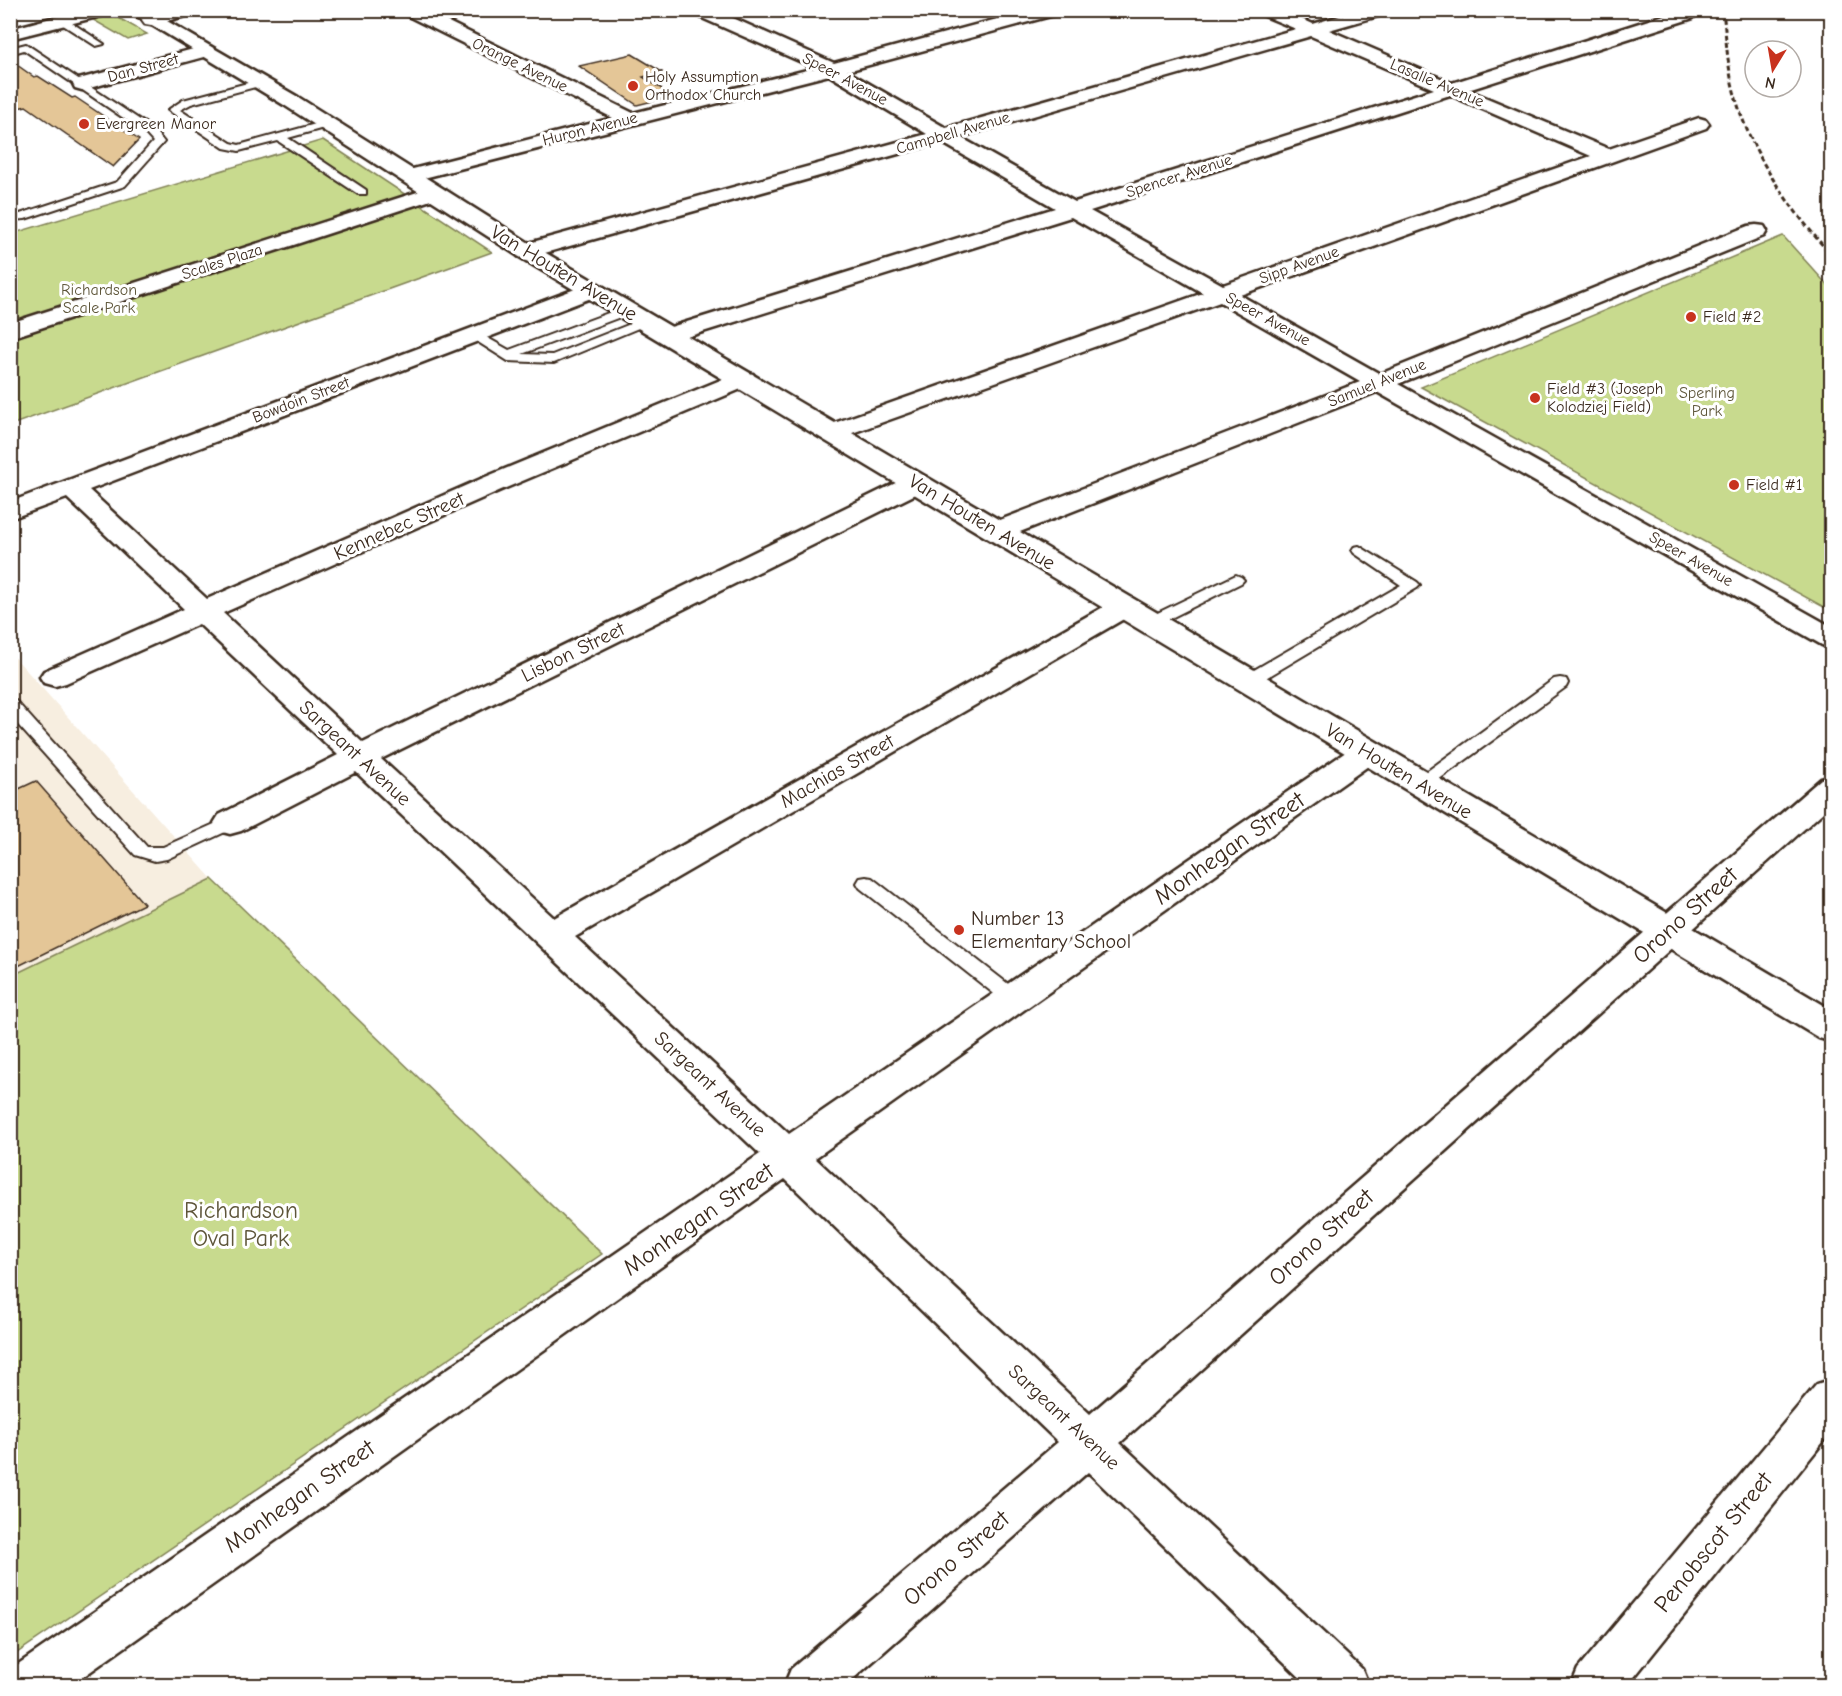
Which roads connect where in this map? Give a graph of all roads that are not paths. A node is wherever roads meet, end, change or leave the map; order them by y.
1 (104, 10) edge
2 (187, 10) edge
3 (410, 10) edge
4 (699, 10) edge
5 (1052, 10) edge
6 (1266, 10) edge
7 (1379, 10) edge
8 (1687, 14) dead end
9 (143, 15) edge
10 (957, 15) dead end
11 (63, 21) junction
12 (986, 27) junction
13 (1311, 30) junction
14 (10, 35) edge
15 (99, 44) dead end
16 (26, 47) junction
17 (10, 51) edge
18 (205, 51) junction
19 (830, 69) junction
20 (259, 83) junction
21 (82, 84) junction
22 (1452, 90) junction
23 (629, 119) junction
24 (327, 124) junction
25 (1699, 124) dead end
26 (946, 135) junction
27 (280, 138) junction
28 (1608, 156) junction
29 (408, 176) junction
30 (362, 192) dead end
31 (433, 193) junction
32 (1075, 209) junction
33 (10, 217) edge
34 (1756, 231) dead end
35 (526, 251) junction
36 (591, 290) junction
37 (1222, 293) junction
38 (648, 322) junction
39 (10, 331) edge
40 (473, 335) junction
41 (508, 356) junction
42 (744, 379) junction
43 (1380, 382) junction
44 (832, 432) junction
45 (917, 483) junction
46 (71, 488) junction
47 (10, 511) edge
48 (997, 531) junction
49 (1359, 550) dead end
50 (1236, 580) dead end
51 (203, 612) junction
52 (1137, 615) junction
53 (1831, 639) edge
54 (55, 677) dead end
55 (1248, 681) junction
56 (1560, 683) dead end
57 (10, 705) edge
58 (1367, 752) junction
59 (359, 757) junction
60 (1420, 783) junction
61 (1832, 786) edge
62 (230, 823) joint
63 (866, 883) dead end
64 (1668, 931) junction
65 (550, 936) junction
66 (1014, 999) junction
67 (1832, 1028) edge
68 (788, 1157) junction
69 (1832, 1398) edge
70 (1090, 1442) junction
71 (28, 1686) edge
72 (808, 1686) edge
73 (1345, 1686) edge
74 (1595, 1686) edge

1 - 11 street
2 - 9 street
3 - 23 street, Orange Avenue
4 - 19 street, Speer Avenue
5 - 12 street, Huron Avenue
6 - 13 street, Lasalle Avenue
7 - 13 street, Campbell Avenue
8 - 22 street, Spencer Avenue
9 - 18 street, Van Houten Avenue
10 - 12 street
11 - 14 street
11 - 15 lane
12 - 19 street, Huron Avenue
13 - 22 street, Lasalle Avenue
13 - 26 street, Campbell Avenue
14 - 16 lane
16 - 17 lane
16 - 21 lane
18 - 20 street, Van Houten Avenue
18 - 21 street, Dan Street
19 - 23 street, Huron Avenue
19 - 26 street, Speer Avenue
20 - 24 street, Van Houten Avenue
20 - 27 lane
21 - 33 lane
22 - 28 street, Lasalle Avenue
22 - 32 street, Spencer Avenue
23 - 29 street, Huron Avenue
24 - 27 lane
24 - 29 street, Van Houten Avenue
25 - 28 street, Sipp Avenue
26 - 32 street, Speer Avenue
26 - 35 street, Campbell Avenue
27 - 30 lane
28 - 37 street, Sipp Avenue
29 - 31 street, Van Houten Avenue
31 - 35 street, Van Houten Avenue
31 - 39 street, Scales Plaza
32 - 37 street, Speer Avenue
32 - 38 street, Spencer Avenue
34 - 43 street, Samuel Avenue
35 - 36 street, Van Houten Avenue
36 - 38 street, Van Houten Avenue
36 - 40 street, Bowdoin Street
37 - 43 street, Speer Avenue
37 - 44 street, Sipp Avenue
38 - 41 lane
38 - 41 lane
38 - 42 street, Van Houten Avenue
40 - 41 lane
40 - 46 street, Bowdoin Street
42 - 44 street, Van Houten Avenue
42 - 51 street, Kennebec Street
43 - 48 street, Samuel Avenue
43 - 53 street, Speer Avenue
44 - 45 street, Van Houten Avenue
45 - 48 street, Van Houten Avenue
45 - 59 street, Lisbon Street
46 - 47 street, Bowdoin Street
46 - 51 street, Sargeant Avenue
48 - 52 street, Van Houten Avenue
49 - 55 lane
50 - 52 lane
51 - 54 street, Kennebec Street
51 - 59 street, Sargeant Avenue
52 - 55 street, Van Houten Avenue
52 - 65 street, Machias Street
55 - 58 street, Van Houten Avenue
56 - 60 lane
57 - 62 lane
58 - 60 street, Van Houten Avenue
58 - 66 street, Monhegan Street
59 - 62 street, Lisbon Street
59 - 65 street, Sargeant Avenue
60 - 64 street, Van Houten Avenue
61 - 64 street, Orono Street
63 - 66 lane
64 - 67 street, Van Houten Avenue
64 - 70 street, Orono Street
65 - 68 street, Sargeant Avenue
66 - 68 street, Monhegan Street
68 - 70 street, Sargeant Avenue
68 - 71 street, Monhegan Street
69 - 74 street, Penobscot Street
70 - 72 street, Orono Street
70 - 73 street, Sargeant Avenue

